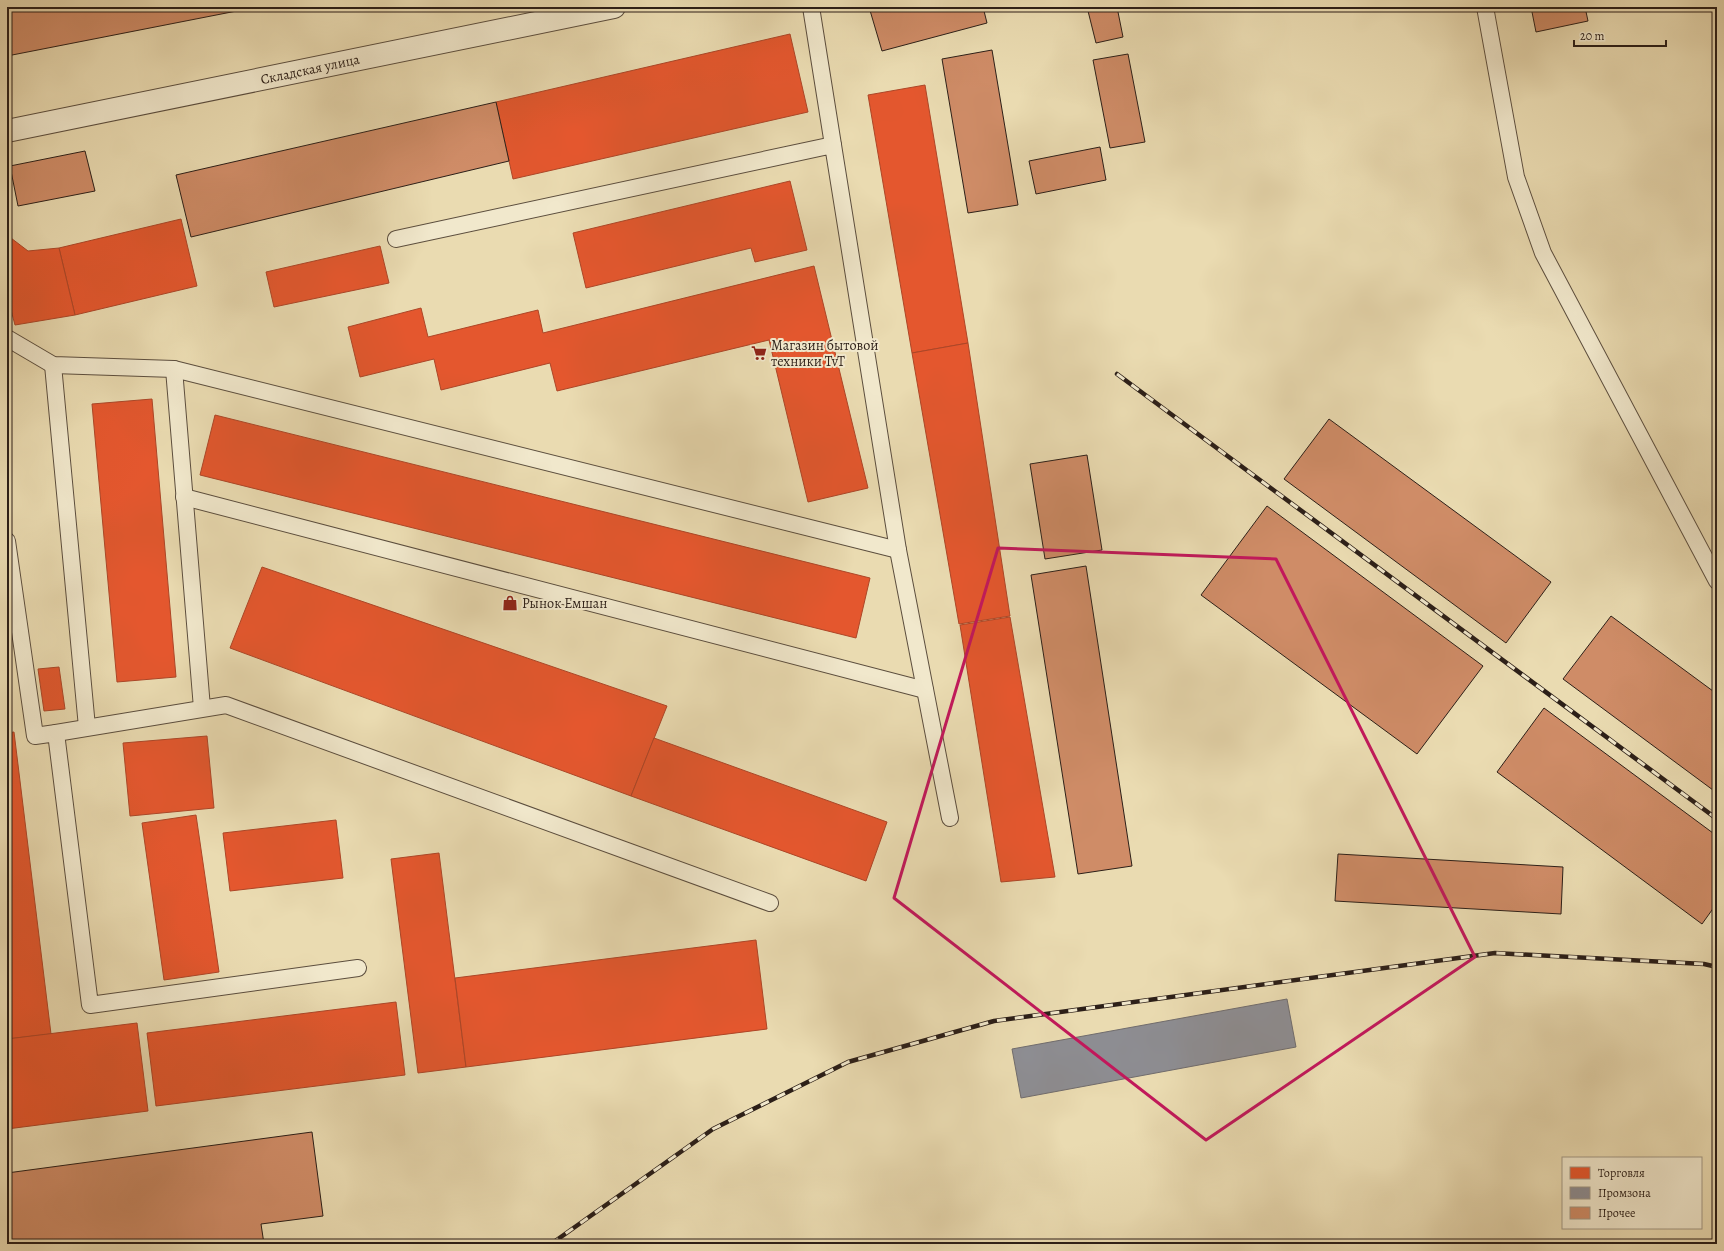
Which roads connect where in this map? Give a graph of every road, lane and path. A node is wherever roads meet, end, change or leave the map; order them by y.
1 (614, 7) edge
2 (811, 7) edge
3 (1485, 7) edge
4 (7, 131) edge
5 (833, 145) junction
6 (396, 239) dead end
7 (7, 338) edge
8 (53, 365) junction
9 (174, 369) junction
10 (184, 497) junction
11 (7, 541) edge
12 (898, 550) junction
13 (1717, 581) edge
14 (925, 690) junction
15 (202, 708) junction
16 (87, 727) junction
17 (56, 733) junction
18 (950, 818) dead end
19 (770, 903) dead end
20 (358, 968) dead end

1 - 4 street, Складская улица
2 - 5 lane
3 - 13 lane
5 - 6 lane
5 - 12 lane
7 - 8 lane
8 - 9 lane
8 - 16 lane
9 - 10 lane
9 - 12 lane
10 - 14 lane
10 - 15 lane
11 - 17 lane
12 - 14 lane
14 - 18 lane
15 - 16 lane
15 - 19 lane
16 - 17 lane
17 - 20 lane

